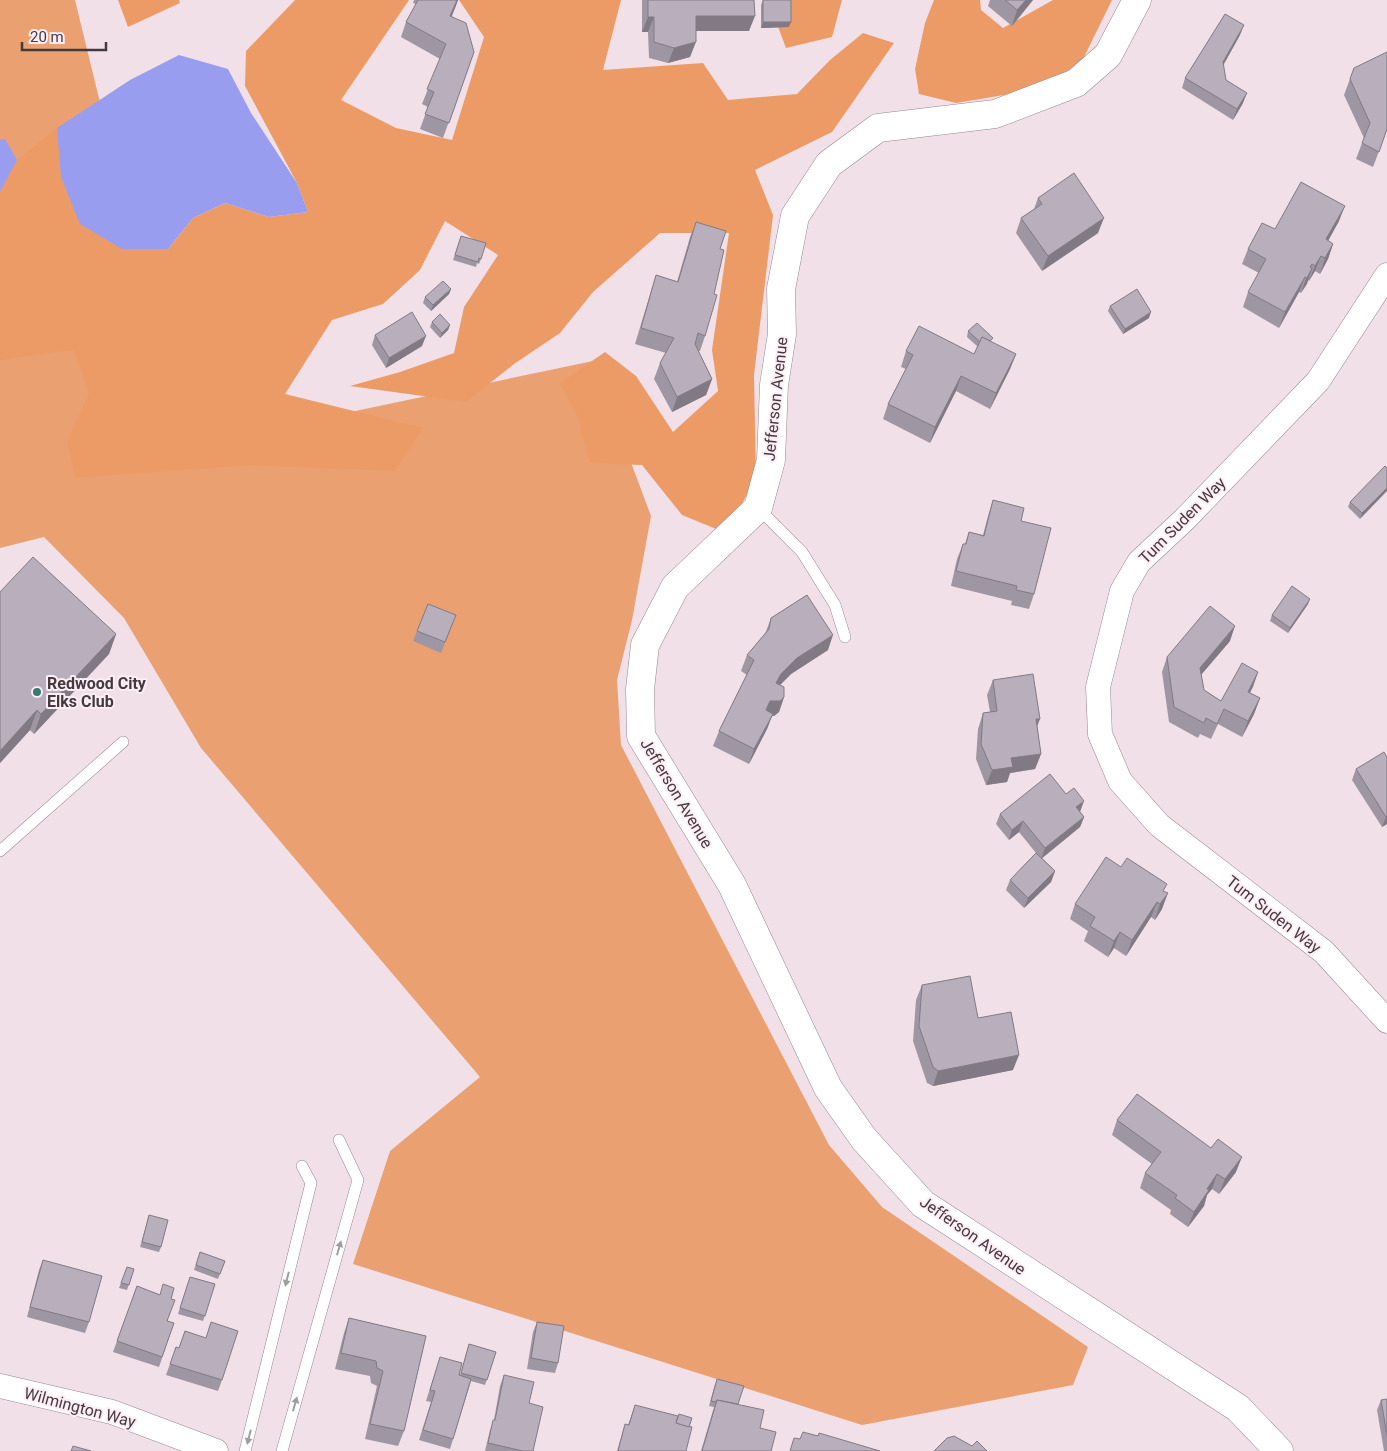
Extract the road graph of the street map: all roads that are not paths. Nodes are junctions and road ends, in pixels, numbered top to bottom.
1 (1136, 0) edge
2 (1387, 274) edge
3 (758, 508) junction
4 (845, 637) dead end
5 (123, 742) dead end
6 (0, 851) edge
7 (1387, 1021) edge
8 (339, 1140) dead end
9 (302, 1166) dead end
10 (0, 1386) edge
11 (216, 1451) edge
12 (245, 1451) edge
13 (282, 1451) edge
14 (1279, 1451) edge

1 - 3 street, Jefferson Avenue
2 - 7 street, Tum Suden Way
3 - 4 lane
3 - 14 street, Jefferson Avenue
5 - 6 lane
13 -> 8 lane
9 -> 12 lane
10 - 11 street, Wilmington Way

